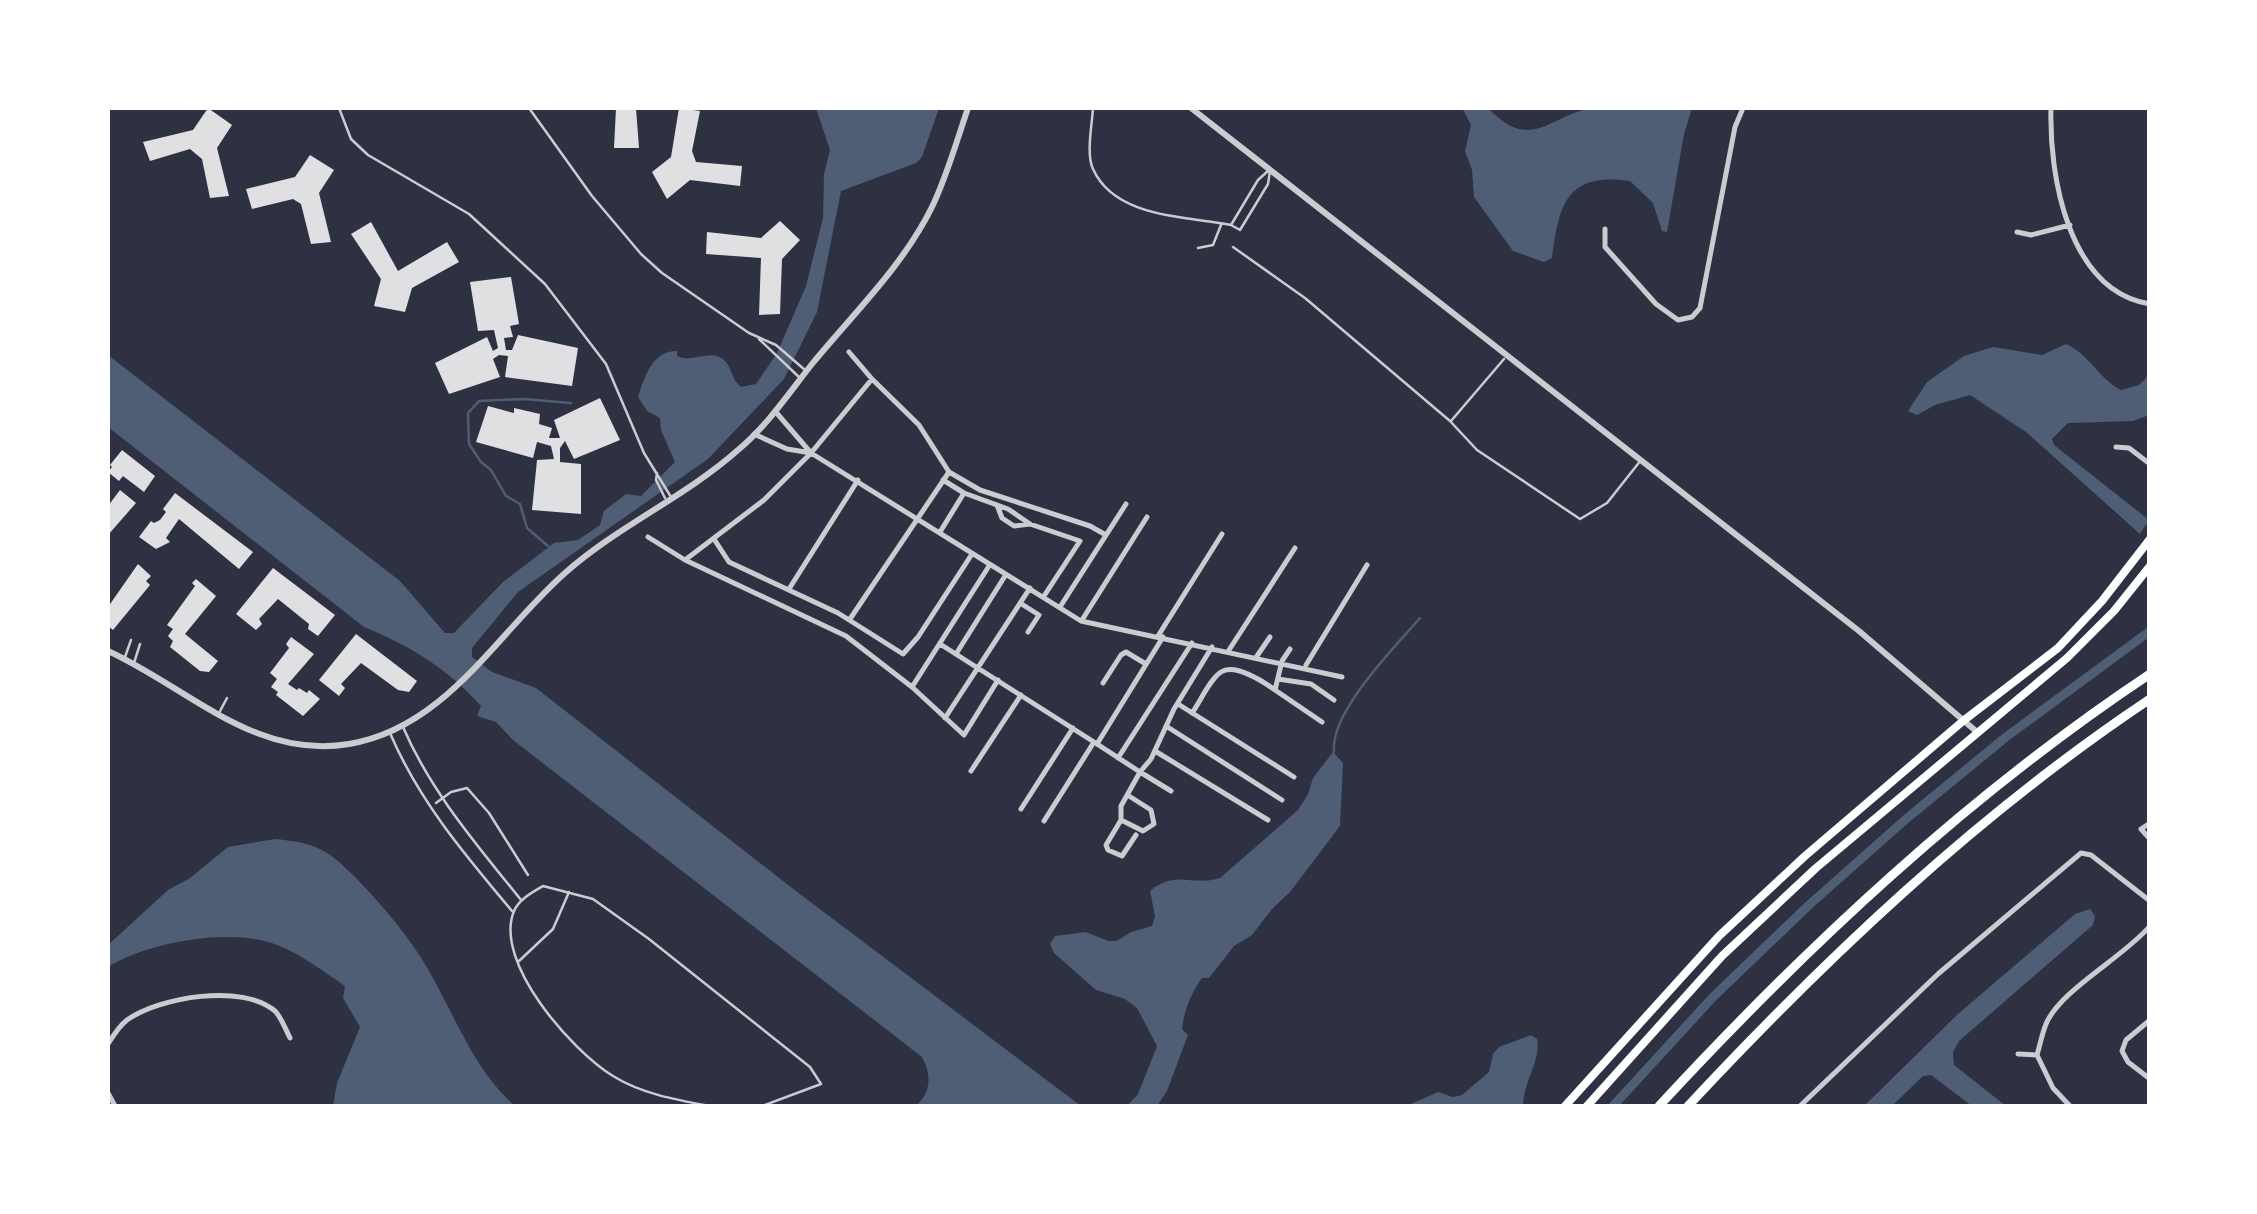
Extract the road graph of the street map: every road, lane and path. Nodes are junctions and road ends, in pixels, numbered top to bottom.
1 (339, 108) edge
2 (529, 108) edge
3 (968, 108) edge
4 (1093, 108) edge
5 (1191, 108) edge
6 (1743, 108) edge
7 (2051, 108) edge
8 (1270, 170) junction
9 (1222, 223) junction
10 (1231, 225) junction
11 (2070, 225) junction
12 (1605, 229) dead end
13 (2017, 232) dead end
14 (1198, 248) dead end
15 (1233, 248) dead end
16 (2150, 304) edge
17 (758, 338) junction
18 (849, 352) dead end
19 (1508, 354) junction
20 (804, 368) junction
21 (798, 376) junction
22 (872, 380) junction
23 (775, 411) junction
24 (1450, 421) junction
25 (754, 434) junction
26 (798, 434) junction
27 (2116, 447) dead end
28 (787, 449) junction
29 (811, 453) junction
30 (1642, 459) junction
31 (2150, 464) edge
32 (948, 472) junction
33 (858, 480) junction
34 (943, 480) junction
35 (964, 493) junction
36 (667, 497) junction
37 (1126, 504) dead end
38 (997, 505) junction
39 (917, 516) junction
40 (1147, 517) dead end
41 (1030, 524) junction
42 (1090, 526) junction
43 (940, 532) junction
44 (1222, 534) dead end
45 (1106, 535) junction
46 (648, 537) dead end
47 (714, 538) junction
48 (2150, 539) edge
49 (1080, 541) junction
50 (1295, 548) dead end
51 (972, 554) junction
52 (685, 560) junction
53 (1367, 565) dead end
54 (989, 566) junction
55 (2150, 566) edge
56 (1006, 574) junction
57 (1030, 588) junction
58 (789, 589) junction
59 (1044, 596) junction
60 (1020, 603) junction
61 (1060, 607) junction
62 (850, 619) junction
63 (1081, 621) junction
64 (1028, 632) dead end
65 (1270, 636) dead end
66 (1160, 637) junction
67 (2068, 638) junction
68 (131, 640) dead end
69 (1192, 643) junction
70 (140, 644) dead end
71 (940, 644) junction
72 (1212, 647) junction
73 (2078, 648) junction
74 (1290, 649) dead end
75 (108, 650) edge
76 (1229, 650) junction
77 (956, 654) junction
78 (1257, 656) junction
79 (124, 658) junction
80 (1282, 662) junction
81 (134, 664) junction
82 (1146, 664) junction
83 (1305, 666) junction
84 (978, 667) junction
85 (2150, 674) edge
86 (1342, 676) dead end
87 (1278, 679) junction
88 (998, 680) junction
89 (1103, 684) dead end
90 (912, 687) junction
91 (1275, 690) junction
92 (1021, 695) junction
93 (227, 698) dead end
94 (2150, 699) edge
95 (1334, 700) dead end
96 (1178, 704) junction
97 (1192, 713) junction
98 (218, 714) junction
99 (946, 718) junction
100 (1964, 720) junction
101 (1322, 722) dead end
102 (1166, 726) junction
103 (403, 727) junction
104 (1073, 728) junction
105 (389, 732) junction
106 (1976, 732) junction
107 (1095, 743) junction
108 (1155, 751) junction
109 (1118, 758) junction
110 (972, 771) dead end
111 (1140, 772) junction
112 (1294, 778) dead end
113 (1170, 791) dead end
114 (1129, 796) junction
115 (442, 799) junction
116 (1282, 800) dead end
117 (436, 803) dead end
118 (1021, 808) dead end
119 (1044, 820) dead end
120 (1121, 820) junction
121 (1268, 820) dead end
122 (2150, 823) edge
123 (1136, 836) dead end
124 (2150, 839) edge
125 (528, 876) dead end
126 (570, 891) junction
127 (522, 901) junction
128 (2150, 901) edge
129 (514, 913) junction
130 (2150, 926) edge
131 (518, 962) junction
132 (2150, 1020) edge
133 (290, 1038) dead end
134 (108, 1044) edge
135 (2018, 1054) dead end
136 (2037, 1055) junction
137 (2150, 1079) edge
138 (108, 1094) edge
139 (114, 1106) edge
140 (710, 1106) edge
141 (762, 1106) edge
142 (1565, 1106) edge
143 (1587, 1106) edge
144 (1659, 1106) edge
145 (1688, 1106) edge
146 (1800, 1106) edge
147 (2070, 1106) edge

1 - 36 lane
2 - 17 lane
3 - 20 street
4 - 9 lane
5 - 8 street
6 - 12 street
7 - 11 street
8 - 10 lane
8 - 10 lane
8 - 19 street
9 - 10 lane
9 - 14 lane
11 - 13 street
11 - 16 street
15 - 24 lane
17 - 20 lane
17 - 21 lane
18 - 22 street
19 - 24 lane
19 - 30 street
20 - 21 street
21 - 23 street
22 - 29 street
22 - 32 street
23 - 25 street
23 - 26 street
24 - 30 lane
25 - 28 street
25 - 36 street
26 - 28 street
26 - 29 street
27 - 31 street
28 - 29 street
29 - 33 street
29 - 47 street
30 - 100 street
32 - 34 street
32 - 42 street
33 - 39 street
33 - 58 street
34 - 35 street
34 - 39 street
35 - 38 street
35 - 43 street
36 - 103 street
37 - 45 street
38 - 41 street
38 - 41 street
39 - 43 street
39 - 62 street
40 - 63 street
41 - 49 street
42 - 45 street
42 - 49 street
43 - 51 street
44 - 66 street
45 - 61 street
46 - 52 street
47 - 52 street
47 - 58 street
48 - 67 main road
49 - 59 street
50 - 76 street
51 - 54 street
51 - 62 street
52 - 90 street
53 - 83 street
54 - 56 street
54 - 71 street
55 - 73 main road
56 - 57 street
56 - 77 street
57 - 59 street
57 - 60 street
58 - 62 street
59 - 61 street
60 - 64 street
60 - 84 street
61 - 63 street
63 - 66 street
65 - 78 street
66 - 69 street
66 - 82 street
67 - 73 main road
67 - 100 main road
68 - 79 lane
69 - 72 street
69 - 109 street
70 - 81 lane
71 - 77 street
71 - 90 street
72 - 76 street
72 - 96 street
73 - 106 main road
74 - 80 street
75 - 79 street
76 - 78 street
77 - 84 street
78 - 80 street
79 - 81 street
80 - 83 street
80 - 87 street
81 - 98 street
82 - 89 street
82 - 107 street
83 - 86 street
84 - 88 street
84 - 99 street
85 - 144 highway
87 - 91 street
87 - 95 street
88 - 92 street
88 - 99 street
90 - 99 street
91 - 97 street
91 - 101 street
92 - 104 street
92 - 110 street
93 - 98 lane
94 - 145 highway
96 - 97 street
96 - 102 street
97 - 112 street
98 - 105 street
100 - 106 street
100 - 142 main road
102 - 108 street
102 - 116 street
103 - 105 street
103 - 115 lane
104 - 107 street
104 - 118 street
105 - 129 lane
106 - 143 main road
107 - 109 street
107 - 119 street
108 - 111 street
108 - 121 street
109 - 111 street
111 - 113 street
111 - 114 street
114 - 120 street
114 - 120 street
115 - 117 lane
115 - 125 lane
115 - 127 lane
120 - 123 street
122 - 124 street
126 - 127 lane
126 - 131 lane
126 - 141 lane
127 - 129 lane
128 - 146 street
129 - 131 lane
130 - 136 street
131 - 140 lane
132 - 137 street
133 - 134 street
135 - 136 street
136 - 147 street
138 - 139 street

